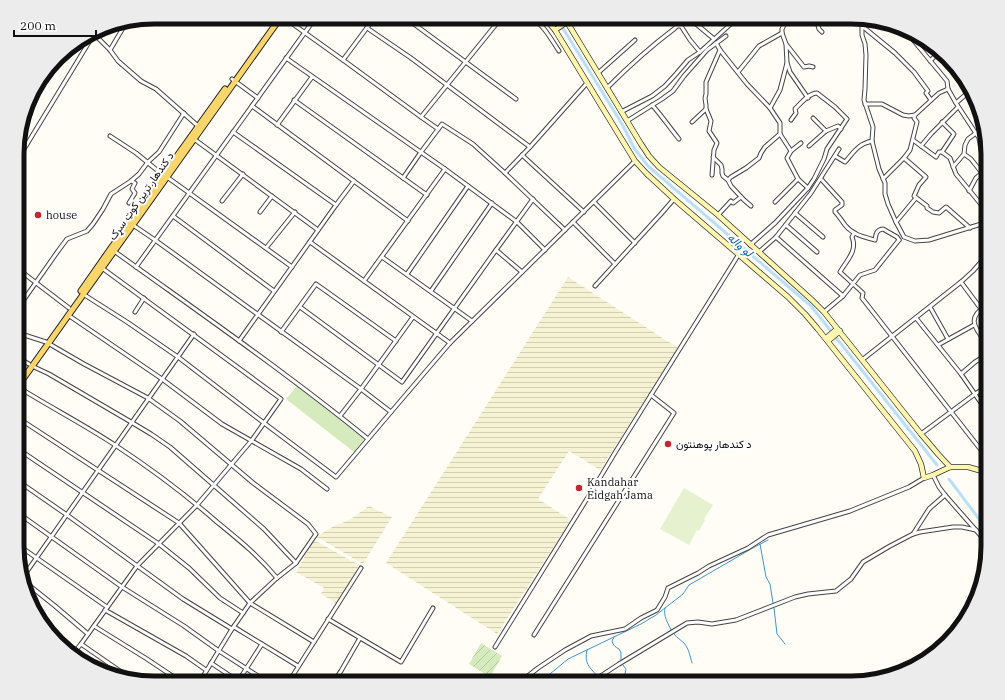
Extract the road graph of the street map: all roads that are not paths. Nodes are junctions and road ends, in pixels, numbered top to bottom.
1 (272, 24) edge
2 (277, 24) edge
3 (292, 24) edge
4 (311, 24) edge
5 (370, 24) edge
6 (414, 24) edge
7 (496, 24) edge
8 (540, 24) edge
9 (552, 24) edge
10 (564, 24) edge
11 (567, 24) edge
12 (697, 24) edge
13 (731, 24) edge
14 (784, 24) edge
15 (818, 24) edge
16 (677, 26) joint
17 (862, 26) joint
18 (123, 28) edge
19 (367, 28) junction
20 (557, 29) junction
21 (822, 32) dead end
22 (305, 33) junction
23 (782, 33) junction
24 (726, 36) dead end
25 (97, 37) edge
26 (714, 39) junction
27 (912, 39) edge
28 (635, 40) dead end
29 (87, 43) edge
30 (716, 43) junction
31 (786, 44) junction
32 (110, 50) junction
33 (720, 50) junction
34 (559, 51) dead end
35 (700, 52) junction
36 (936, 55) edge
37 (286, 58) junction
38 (343, 60) junction
39 (466, 61) junction
40 (930, 61) junction
41 (787, 63) junction
42 (813, 67) dead end
43 (738, 72) junction
44 (598, 73) junction
45 (312, 77) junction
46 (234, 80) junction
47 (587, 83) junction
48 (446, 85) junction
49 (607, 88) junction
50 (948, 89) junction
51 (967, 95) edge
52 (258, 98) junction
53 (808, 98) junction
54 (516, 99) dead end
55 (294, 100) junction
56 (932, 100) junction
57 (864, 104) junction
58 (652, 105) junction
59 (957, 105) junction
60 (252, 106) junction
61 (770, 108) junction
62 (706, 109) junction
63 (621, 112) junction
64 (184, 113) junction
65 (421, 117) junction
66 (915, 117) junction
67 (813, 118) dead end
68 (791, 120) dead end
69 (627, 121) junction
70 (692, 122) dead end
71 (942, 122) junction
72 (277, 125) junction
73 (198, 126) junction
74 (438, 129) junction
75 (841, 129) junction
76 (826, 130) junction
77 (233, 132) junction
78 (976, 133) junction
79 (780, 134) junction
80 (110, 136) dead end
81 (194, 139) junction
82 (679, 139) dead end
83 (913, 140) junction
84 (872, 141) junction
85 (801, 143) dead end
86 (809, 146) dead end
87 (921, 146) junction
88 (530, 147) junction
89 (24, 148) edge
90 (839, 149) dead end
91 (981, 150) edge
92 (791, 151) junction
93 (421, 152) junction
94 (942, 152) junction
95 (964, 154) junction
96 (522, 155) junction
97 (216, 156) junction
98 (835, 156) junction
99 (713, 157) junction
100 (904, 158) junction
101 (635, 161) junction
102 (148, 162) junction
103 (953, 167) junction
104 (445, 168) junction
105 (981, 172) edge
106 (505, 173) junction
107 (242, 174) junction
108 (981, 174) edge
109 (712, 175) dead end
110 (165, 176) junction
111 (403, 178) junction
112 (798, 178) junction
113 (821, 179) junction
114 (883, 179) junction
115 (728, 180) junction
116 (131, 181) junction
117 (354, 181) junction
118 (468, 186) junction
119 (808, 188) junction
120 (969, 191) junction
121 (189, 193) junction
122 (426, 195) junction
123 (272, 196) junction
124 (741, 197) junction
125 (916, 198) junction
126 (534, 199) junction
127 (674, 199) junction
128 (222, 201) dead end
129 (594, 202) junction
130 (775, 202) dead end
131 (129, 203) dead end
132 (492, 204) junction
133 (336, 205) junction
134 (981, 205) edge
135 (751, 206) dead end
136 (260, 212) dead end
137 (295, 212) junction
138 (584, 212) junction
139 (795, 213) junction
140 (173, 216) junction
141 (718, 216) junction
142 (408, 221) junction
143 (517, 222) junction
144 (573, 222) junction
145 (896, 222) junction
146 (786, 224) junction
147 (981, 224) edge
148 (132, 225) junction
149 (970, 228) junction
150 (318, 230) junction
151 (565, 230) junction
152 (854, 233) junction
153 (776, 237) junction
154 (823, 237) dead end
155 (904, 237) junction
156 (155, 240) junction
157 (899, 240) junction
158 (310, 242) junction
159 (635, 243) junction
160 (750, 244) junction
161 (266, 248) junction
162 (496, 250) junction
163 (545, 250) junction
164 (114, 251) junction
165 (758, 252) junction
166 (817, 252) dead end
167 (739, 254) junction
168 (108, 255) junction
169 (382, 257) junction
170 (981, 262) edge
171 (615, 264) junction
172 (292, 266) junction
173 (136, 267) junction
174 (102, 268) junction
175 (522, 272) junction
176 (24, 273) edge
177 (406, 274) junction
178 (364, 281) junction
179 (36, 282) junction
180 (961, 282) junction
181 (853, 284) junction
182 (595, 286) dead end
183 (274, 291) junction
184 (431, 292) junction
185 (83, 294) junction
186 (843, 296) junction
187 (144, 298) junction
188 (24, 299) edge
189 (300, 307) junction
190 (930, 307) junction
191 (69, 308) junction
192 (455, 308) junction
193 (981, 309) joint
194 (134, 312) dead end
195 (824, 312) junction
196 (68, 315) junction
197 (258, 315) junction
198 (414, 317) junction
199 (916, 318) junction
200 (472, 321) junction
201 (974, 325) junction
202 (838, 330) junction
203 (281, 332) junction
204 (194, 334) junction
205 (437, 334) junction
206 (24, 335) edge
207 (892, 336) junction
208 (981, 336) edge
209 (827, 339) junction
210 (948, 340) junction
211 (239, 341) junction
212 (396, 341) junction
213 (47, 342) junction
214 (450, 343) junction
215 (938, 345) junction
216 (178, 357) junction
217 (981, 358) edge
218 (862, 360) junction
219 (24, 361) edge
220 (31, 365) junction
221 (378, 365) junction
222 (24, 374) edge
223 (960, 374) junction
224 (24, 376) edge
225 (162, 379) junction
226 (361, 389) junction
227 (24, 390) edge
228 (981, 390) edge
229 (975, 394) junction
230 (651, 395) junction
231 (148, 398) junction
232 (981, 403) edge
233 (951, 411) junction
234 (391, 412) junction
235 (340, 416) junction
236 (24, 422) edge
237 (131, 422) junction
238 (264, 423) junction
239 (921, 434) junction
240 (368, 439) junction
241 (252, 440) junction
242 (115, 445) junction
243 (981, 449) edge
244 (24, 453) edge
245 (230, 464) junction
246 (950, 467) junction
247 (98, 470) junction
248 (981, 471) edge
249 (933, 475) junction
250 (924, 478) junction
251 (213, 485) junction
252 (24, 486) edge
253 (328, 489) dead end
254 (82, 492) junction
255 (944, 495) junction
256 (197, 505) junction
257 (67, 515) junction
258 (24, 517) edge
259 (179, 523) junction
260 (976, 530) junction
261 (913, 534) junction
262 (981, 536) edge
263 (51, 537) junction
264 (159, 544) junction
265 (24, 549) edge
266 (36, 557) junction
267 (296, 563) junction
268 (137, 566) junction
269 (361, 568) dead end
270 (27, 571) edge
271 (277, 578) junction
272 (31, 587) edge
273 (122, 587) junction
274 (250, 602) junction
275 (433, 608) dead end
276 (106, 609) junction
277 (243, 613) junction
278 (328, 619) junction
279 (94, 626) junction
280 (233, 628) junction
281 (88, 634) junction
282 (534, 635) dead end
283 (360, 638) junction
284 (314, 642) junction
285 (81, 644) junction
286 (262, 644) junction
287 (495, 647) dead end
288 (76, 650) edge
289 (219, 650) junction
290 (211, 663) junction
291 (298, 666) junction
292 (247, 668) junction
293 (206, 670) junction
294 (122, 672) edge
295 (172, 676) edge
296 (203, 676) edge
297 (230, 676) edge
298 (242, 676) edge
299 (259, 676) edge
300 (292, 676) edge
301 (338, 676) edge
302 (528, 676) edge
303 (601, 676) edge

1 - 46 main road, د کندهار ترين کوټ سړک
2 - 46 main road, د کندهار ترين کوټ سړک
3 - 22 street
4 - 22 street
5 - 19 street
6 - 39 street
7 - 39 street
8 - 34 street
9 - 20 street
10 - 20 street
11 - 44 street
12 - 26 street
13 - 26 street
14 - 23 street
15 - 21 street
16 - 35 street
16 - 49 street
17 - 56 street
17 - 57 street
18 - 32 street
19 - 38 street
19 - 48 street
20 - 47 street
22 - 37 street
22 - 38 street
23 - 31 street
23 - 43 street
24 - 30 street
25 - 32 street
26 - 35 street
27 - 40 street
28 - 44 street
29 - 89 street
30 - 33 street
30 - 58 street
31 - 41 street
31 - 42 street
32 - 64 street
33 - 43 street
33 - 62 street
35 - 63 street
36 - 40 street
37 - 45 street
37 - 52 street
38 - 65 street
39 - 48 street
39 - 54 street
40 - 50 street
41 - 53 street
41 - 61 street
43 - 61 street
44 - 49 street
45 - 55 street
45 - 93 street
46 - 52 street
46 - 73 main road, د کندهار ترين کوټ سړک
46 - 81 main road, د کندهار ترين کوټ سړک
47 - 88 street
47 - 101 street
48 - 65 street
48 - 88 street
49 - 63 street
50 - 56 street
50 - 59 street
51 - 59 street
52 - 60 street
53 - 68 street
53 - 75 street
55 - 72 street
55 - 111 street
56 - 66 street
57 - 66 street
57 - 84 street
58 - 69 street
58 - 82 street
59 - 71 street
59 - 78 street
60 - 72 street
60 - 77 street
61 - 79 street
62 - 70 street
62 - 99 street
63 - 69 street
64 - 73 street
64 - 102 street
65 - 74 street
66 - 83 street
67 - 76 street
69 - 141 street
71 - 87 street
71 - 94 street
72 - 117 street
73 - 110 main road, د کندهار ترين کوټ سړک
74 - 93 street
74 - 106 street
75 - 76 street
75 - 119 street
76 - 86 street
77 - 97 street
77 - 133 street
78 - 91 street
78 - 95 street
79 - 92 street
79 - 115 street
80 - 102 street
81 - 97 street
81 - 110 main road, د کندهار ترين کوټ سړک
83 - 87 street
83 - 100 street
84 - 98 street
84 - 114 street
85 - 92 street
87 - 94 street
88 - 96 street
90 - 98 street
92 - 112 street
93 - 104 street
93 - 111 street
94 - 103 street
95 - 103 street
95 - 105 street
96 - 106 street
96 - 138 street
97 - 107 street
97 - 121 street
98 - 113 street
99 - 109 street
99 - 115 street
100 - 114 street
100 - 125 street
101 - 127 street
101 - 129 street
102 - 110 street
102 - 116 street
103 - 120 street
104 - 118 street
104 - 122 street
106 - 126 street
107 - 123 street
107 - 128 street
108 - 120 street
110 - 121 street
110 - 148 main road, د کندهار ترين کوټ سړک
110 - 168 main road, د کندهار ترين کوټ سړک
111 - 122 street
112 - 119 street
112 - 130 street
113 - 139 street
113 - 152 street
114 - 145 street
115 - 124 street
116 - 131 street
116 - 179 street
117 - 133 street
117 - 142 street
118 - 132 street
118 - 177 street
119 - 160 street
120 - 134 street
121 - 140 street
121 - 161 street
122 - 142 street
123 - 136 street
123 - 137 street
124 - 135 street
124 - 141 street
125 - 145 street
125 - 149 street
126 - 143 street
126 - 151 street
127 - 159 street
127 - 167 street
129 - 138 street
129 - 159 street
132 - 143 street
132 - 184 street
133 - 150 street
137 - 150 street
137 - 161 street
138 - 144 street
139 - 146 street
139 - 154 street
140 - 156 street
140 - 183 street
141 - 160 street
142 - 169 street
143 - 162 street
143 - 163 street
144 - 151 street
144 - 171 street
145 - 155 street
146 - 153 street
146 - 166 street
147 - 149 street
148 - 156 street
148 - 164 main road, د کندهار ترين کوټ سړک
149 - 155 street
150 - 158 street
151 - 163 street
152 - 157 street
152 - 181 street
153 - 165 street
153 - 186 street
155 - 157 street
156 - 173 street
156 - 197 street
157 - 181 street
158 - 172 street
158 - 178 street
159 - 171 street
160 - 165 street
161 - 172 street
162 - 175 street
162 - 192 street
163 - 175 street
164 - 168 main road, د کندهار ترين کوټ سړک
164 - 173 street
165 - 195 street
167 - 209 street
167 - 230 street
168 - 174 main road, د کندهار ترين کوټ سړک
168 - 191 main road, د کندهار ترين کوټ سړک
169 - 177 street
169 - 178 street
170 - 180 street
171 - 182 street
172 - 183 street
173 - 211 street
174 - 185 main road, د کندهار ترين کوټ سړک
174 - 187 street
175 - 200 street
176 - 179 street
177 - 184 street
178 - 198 street
179 - 188 street
179 - 191 street
180 - 190 street
180 - 193 street
181 - 186 street
181 - 207 street
183 - 197 street
184 - 192 street
185 - 196 main road, د کندهار ترين کوټ سړک
185 - 216 street
186 - 195 street
187 - 194 street
187 - 204 street
189 - 203 street
189 - 212 street
189 - 221 street
190 - 199 street
190 - 210 street
191 - 213 main road, د کندهار ترين کوټ سړک
192 - 200 street
192 - 205 street
193 - 201 street
195 - 202 street
196 - 213 main road, د کندهار ترين کوټ سړک
196 - 225 street
197 - 203 street
197 - 211 street
198 - 205 street
198 - 212 street
199 - 207 street
199 - 215 street
200 - 214 street
201 - 208 street
201 - 210 street
202 - 209 street
202 - 218 street
203 - 226 street
204 - 216 street
204 - 238 street
205 - 214 street
205 - 221 street
206 - 213 street
207 - 218 street
207 - 233 street
209 - 250 street
210 - 215 street
211 - 235 street
212 - 221 street
213 - 220 main road, د کندهار ترين کوټ سړک
213 - 231 street
214 - 234 street
215 - 223 street
216 - 225 street
216 - 238 street
217 - 223 street
218 - 239 street
219 - 220 street
220 - 222 main road, د کندهار ترين کوټ سړک
220 - 224 main road, د کندهار ترين کوټ سړک
220 - 237 street
221 - 226 street
223 - 229 street
225 - 231 street
225 - 241 street
226 - 234 street
226 - 235 street
227 - 242 street
228 - 229 street
229 - 232 street
229 - 233 street
230 - 282 street
230 - 287 street
231 - 237 street
231 - 245 street
233 - 239 street
233 - 243 street
234 - 240 street
235 - 240 street
236 - 247 street
237 - 242 street
237 - 251 street
238 - 240 street
238 - 241 street
239 - 246 street
241 - 245 street
241 - 253 street
242 - 247 street
242 - 256 street
244 - 254 street
245 - 251 street
245 - 267 street
246 - 248 street
246 - 249 street
247 - 254 street
247 - 259 street
249 - 250 street
249 - 255 street
250 - 302 street
251 - 256 street
251 - 267 street
252 - 257 street
254 - 257 street
254 - 264 street
255 - 260 street
255 - 261 street
256 - 259 street
256 - 271 street
257 - 263 street
257 - 268 street
258 - 263 street
259 - 264 street
259 - 274 street
260 - 261 street
260 - 262 street
261 - 303 street
263 - 266 street
263 - 273 street
264 - 268 street
264 - 277 street
265 - 266 street
266 - 270 street
266 - 276 street
267 - 271 street
268 - 273 street
268 - 280 street
269 - 278 street
271 - 274 street
272 - 281 street
273 - 276 street
273 - 289 street
274 - 277 street
274 - 284 street
275 - 283 street
276 - 279 street
276 - 293 street
277 - 280 street
278 - 283 street
278 - 284 street
279 - 281 street
279 - 295 street
280 - 286 street
280 - 289 street
281 - 285 street
283 - 301 street
284 - 291 street
285 - 288 street
285 - 294 street
286 - 291 street
286 - 292 street
289 - 290 street
289 - 292 street
290 - 293 street
290 - 297 street
291 - 300 street
292 - 298 street
292 - 299 street
293 - 296 street

